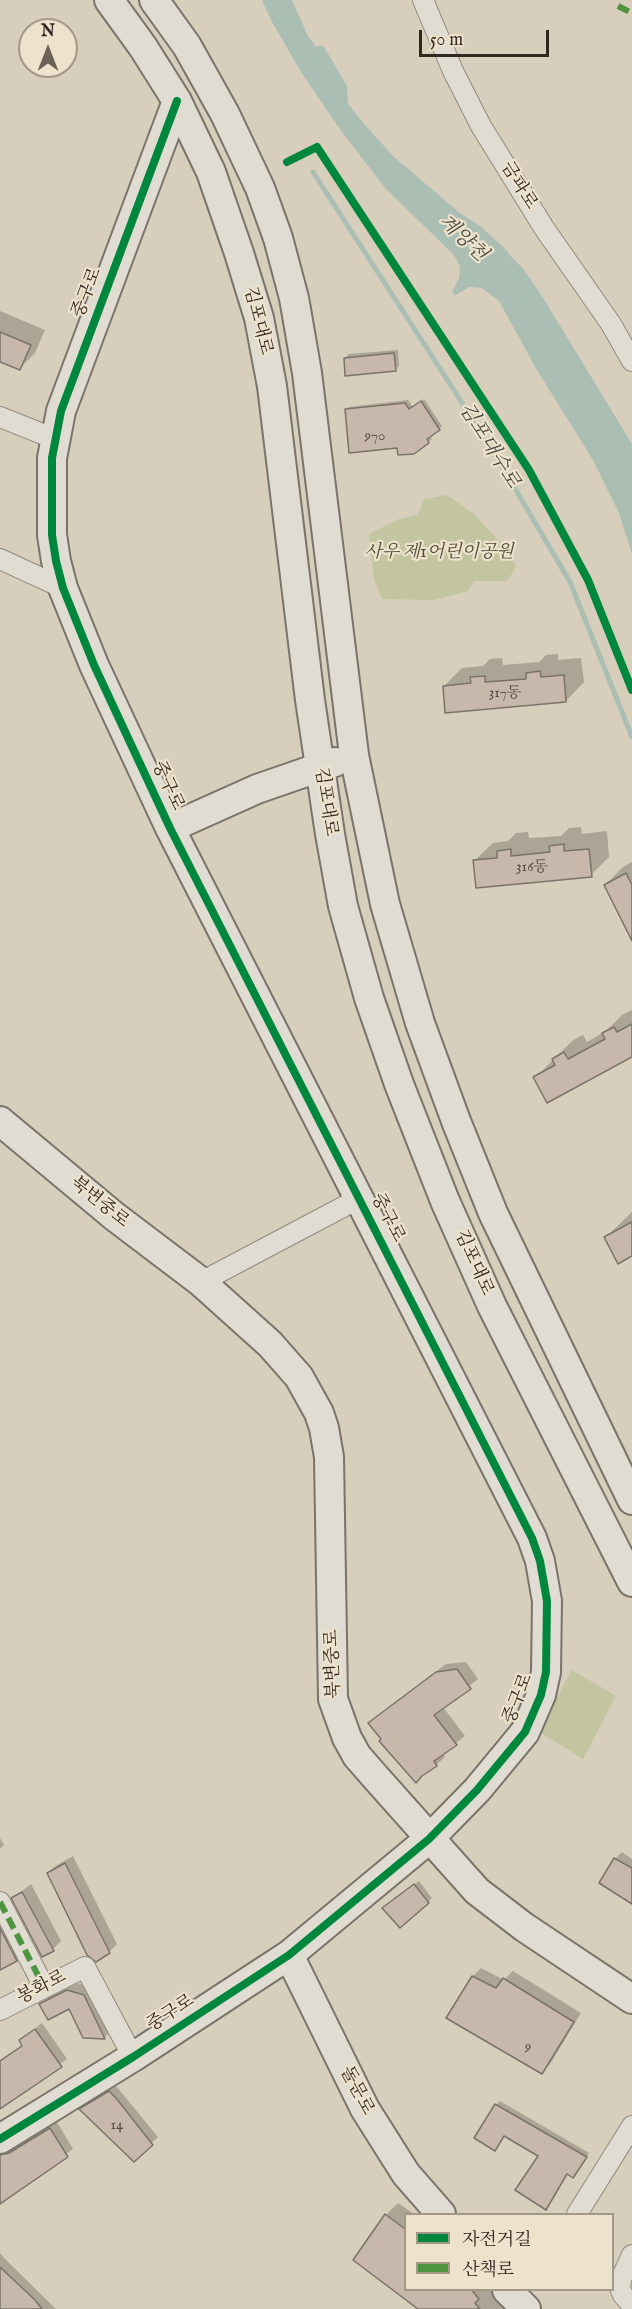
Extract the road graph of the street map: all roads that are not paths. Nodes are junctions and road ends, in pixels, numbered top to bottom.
1 (108, 0) edge
2 (154, 0) edge
3 (423, 0) edge
4 (177, 101) junction
5 (632, 361) edge
6 (0, 417) edge
7 (55, 439) junction
8 (0, 559) edge
9 (63, 588) junction
10 (354, 755) junction
11 (319, 767) junction
12 (170, 828) junction
13 (0, 1121) edge
14 (360, 1198) junction
15 (201, 1282) junction
16 (632, 1500) edge
17 (632, 1582) edge
18 (429, 1839) junction
19 (0, 1902) edge
20 (289, 1955) junction
21 (44, 1987) junction
22 (632, 1999) edge
23 (0, 2010) edge
24 (133, 2057) junction
25 (632, 2126) edge
26 (0, 2139) edge
27 (624, 2156) edge
28 (440, 2213) edge
29 (578, 2213) edge
30 (632, 2255) edge
31 (632, 2305) edge

1 - 4 street, 김포대로
2 - 10 street, 김포대로
3 - 5 street, 금파로
4 - 7 street, 중구로
4 - 11 street, 김포대로
6 - 7 street
7 - 9 street, 중구로
8 - 9 street
9 - 12 street, 중구로
10 - 11 street
10 - 16 street, 김포대로
11 - 12 street
11 - 17 street, 김포대로
12 - 14 street, 중구로
13 - 15 street, 북변중로
14 - 15 street
14 - 18 street, 중구로
15 - 18 street, 북변중로
18 - 20 street, 중구로
18 - 22 street, 북변중로
19 - 21 street
20 - 24 street, 중구로
20 - 28 street, 돌문로
21 - 23 street, 봉화로
21 - 24 street, 봉화로
24 - 26 street, 중구로
25 - 27 street
27 - 29 street
30 - 31 street

